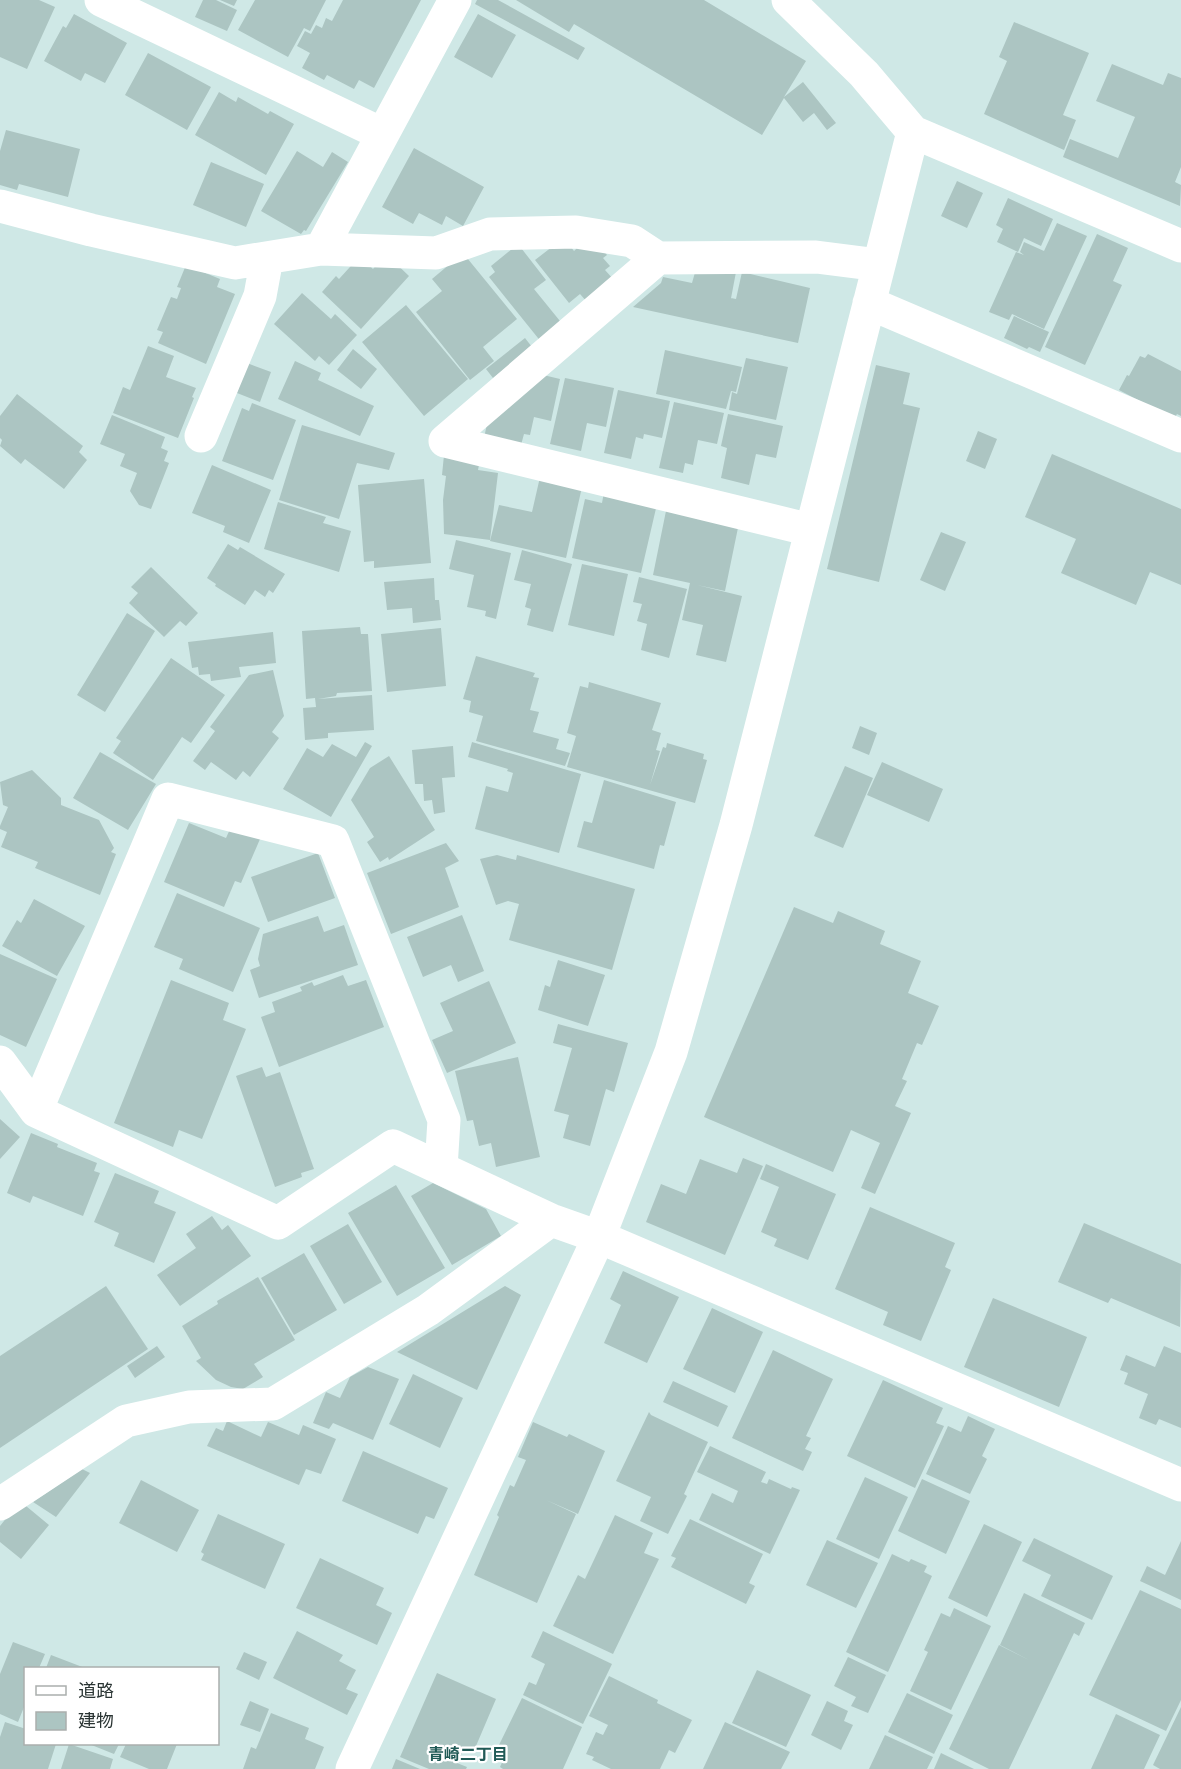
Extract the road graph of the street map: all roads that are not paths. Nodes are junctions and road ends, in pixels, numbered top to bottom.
1 (101, 0) edge
2 (455, 0) edge
3 (788, 0) edge
4 (913, 132) junction
5 (382, 134) junction
6 (0, 206) edge
7 (1181, 246) edge
8 (321, 249) junction
9 (267, 258) junction
10 (658, 258) junction
11 (879, 265) junction
12 (869, 303) junction
13 (201, 436) dead end
14 (1181, 436) edge
15 (811, 530) junction
16 (0, 1062) edge
17 (36, 1111) junction
18 (441, 1168) junction
19 (550, 1220) junction
20 (599, 1237) junction
21 (1181, 1485) edge
22 (0, 1504) edge
23 (352, 1769) edge

1 - 5 street
2 - 5 street
3 - 4 street
4 - 7 street
4 - 11 street
5 - 8 street
6 - 9 street
8 - 9 street
8 - 10 street
9 - 13 street
10 - 11 street
10 - 15 street
11 - 12 street
12 - 14 street
12 - 15 street
15 - 20 street
16 - 17 street
17 - 18 street
17 - 18 street
18 - 19 street
19 - 20 street
19 - 22 street
20 - 21 street
20 - 23 street

